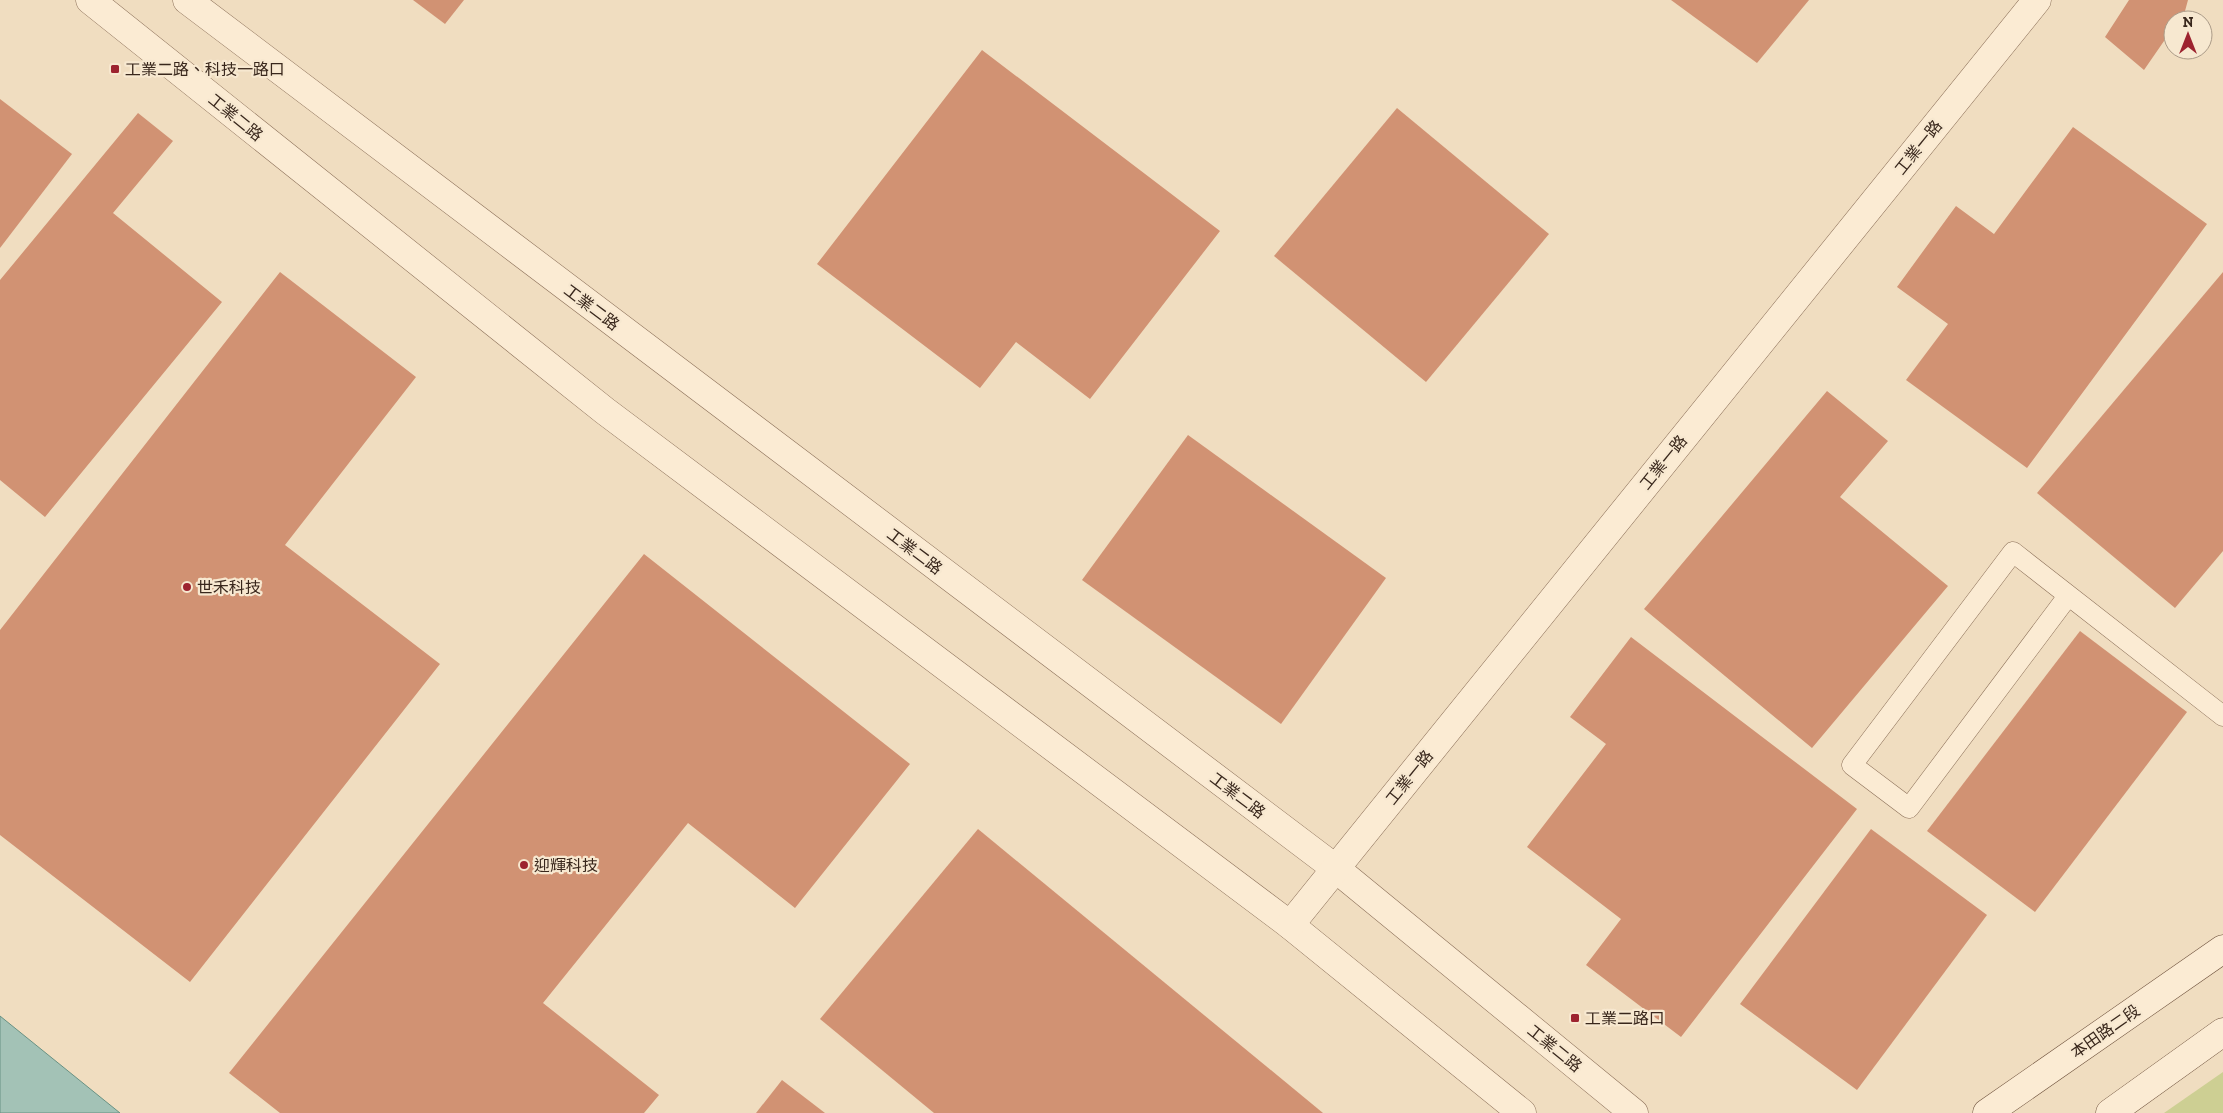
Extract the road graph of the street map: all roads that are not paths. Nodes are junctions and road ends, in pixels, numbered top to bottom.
1 (90, 0) edge
2 (187, 0) edge
3 (2037, 0) edge
4 (2068, 596) junction
5 (2223, 716) edge
6 (1335, 868) junction
7 (1290, 925) junction
8 (2223, 948) edge
9 (2223, 1032) edge
10 (1522, 1113) edge
11 (1634, 1113) edge
12 (1987, 1113) edge
13 (2110, 1113) edge

1 - 7 street, 工業二路
2 - 6 street, 工業二路
3 - 6 street, 工業一路
4 - 4 lane
4 - 5 lane
6 - 7 street, 工業一路
6 - 11 street, 工業二路
7 - 10 street, 工業二路
8 - 12 street, 本田路二段
9 - 13 street

